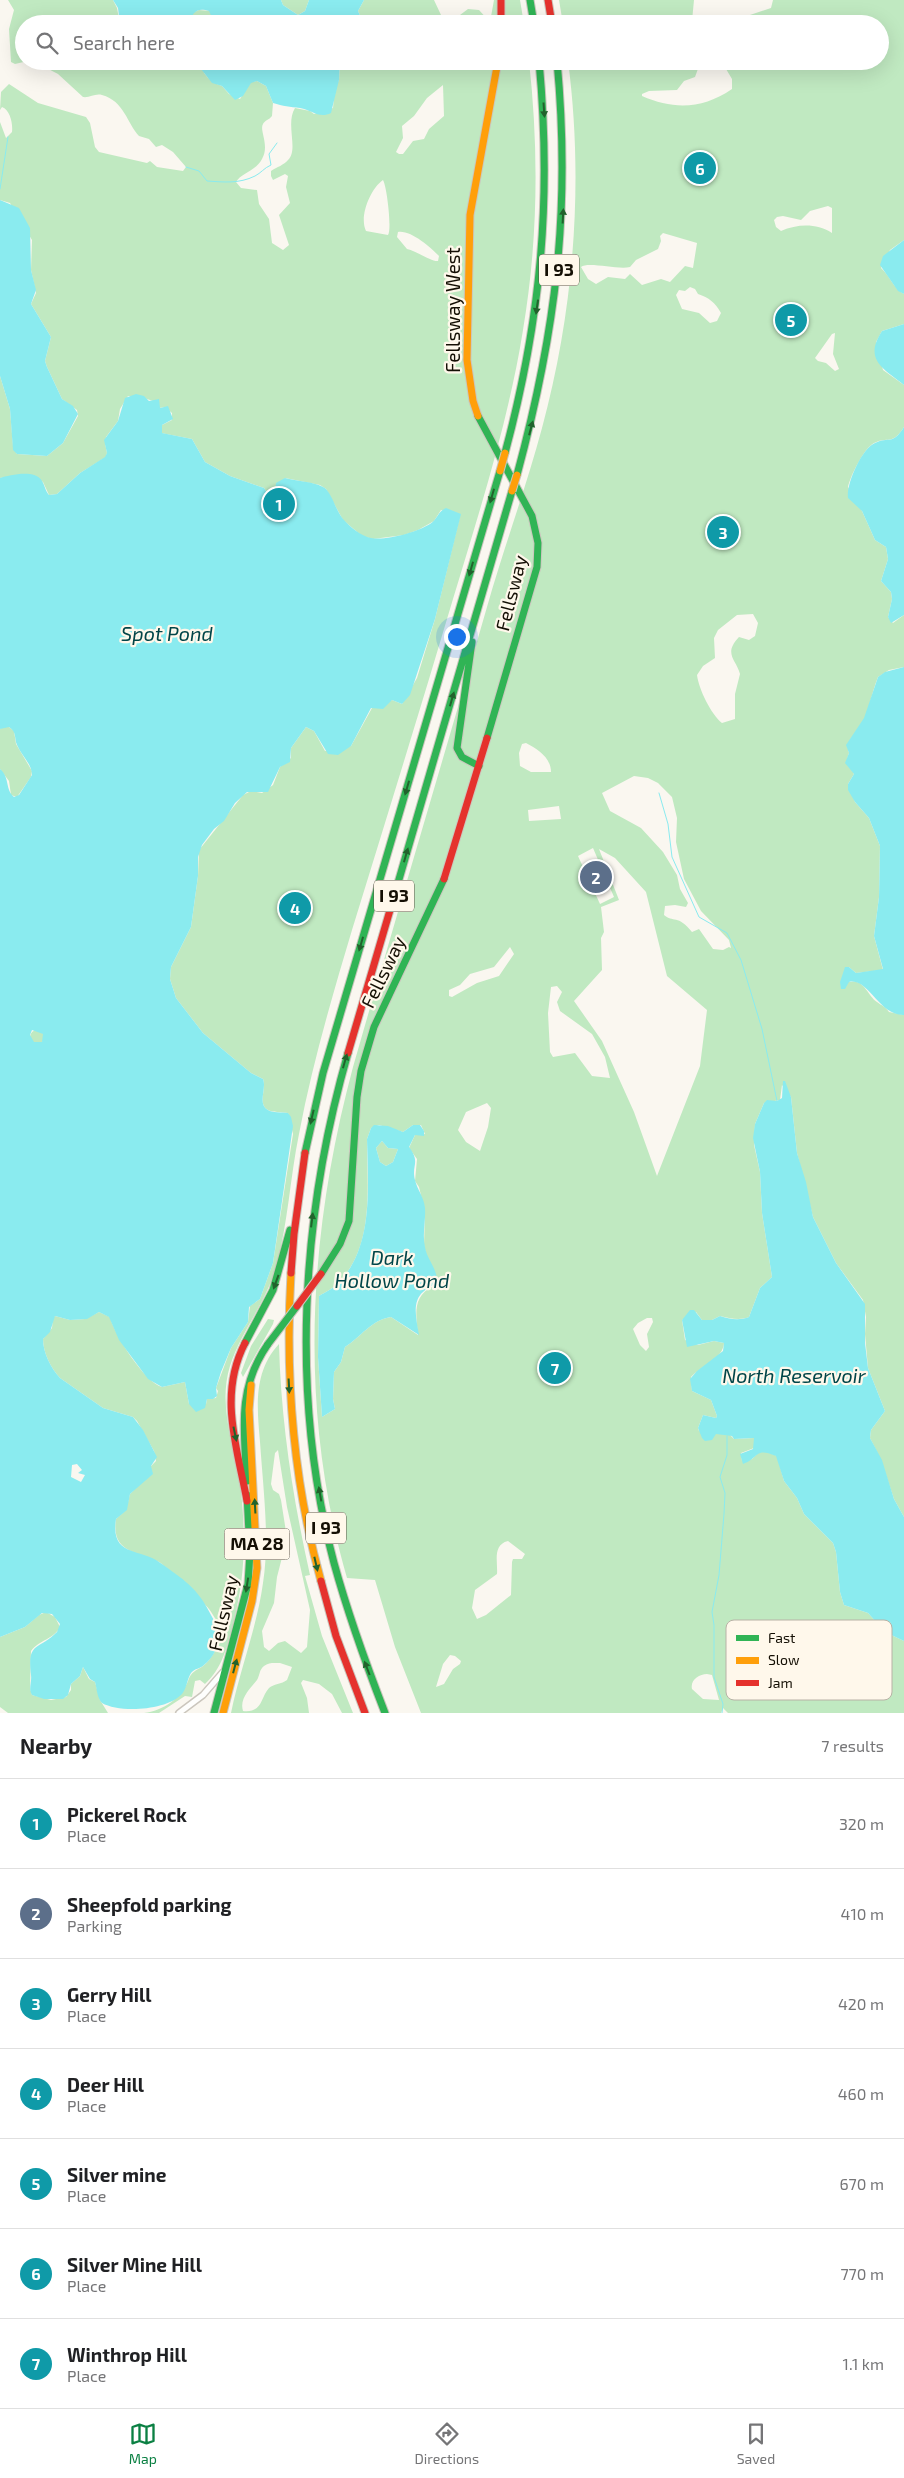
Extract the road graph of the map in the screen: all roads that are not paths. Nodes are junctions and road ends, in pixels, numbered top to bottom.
1 (501, 0) edge
2 (530, 0) edge
3 (548, 0) edge
4 (501, 15) edge
5 (532, 15) edge
6 (550, 15) edge
7 (496, 70) edge
8 (540, 70) edge
9 (558, 70) edge
10 (538, 545) joint
11 (475, 619) junction
12 (479, 766) junction
13 (295, 1218) junction
14 (253, 1370) junction
15 (247, 1501) junction
16 (228, 1665) junction
17 (179, 1713) edge
18 (214, 1713) edge
19 (223, 1713) edge
20 (365, 1713) edge
21 (385, 1713) edge

1 - 4 main road
2 - 5 main road
3 - 6 main road
7 - 10 main road, Fellsway West / MA 28
8 -> 13 main road, I 93, bridge
11 -> 9 main road, I 93, bridge
10 - 12 main road, Fellsway / MA 28
11 - 12 main road
21 -> 11 main road, I 93
12 - 14 main road, Fellsway / MA 28, bridge
13 -> 15 main road
13 -> 20 main road, I 93
14 - 15 main road, Fellsway / MA 28
19 -> 14 main road, Fellsway / MA 28
15 -> 16 main road, Fellsway / MA 28
16 - 17 street
16 - 18 main road, Fellsway / MA 28

